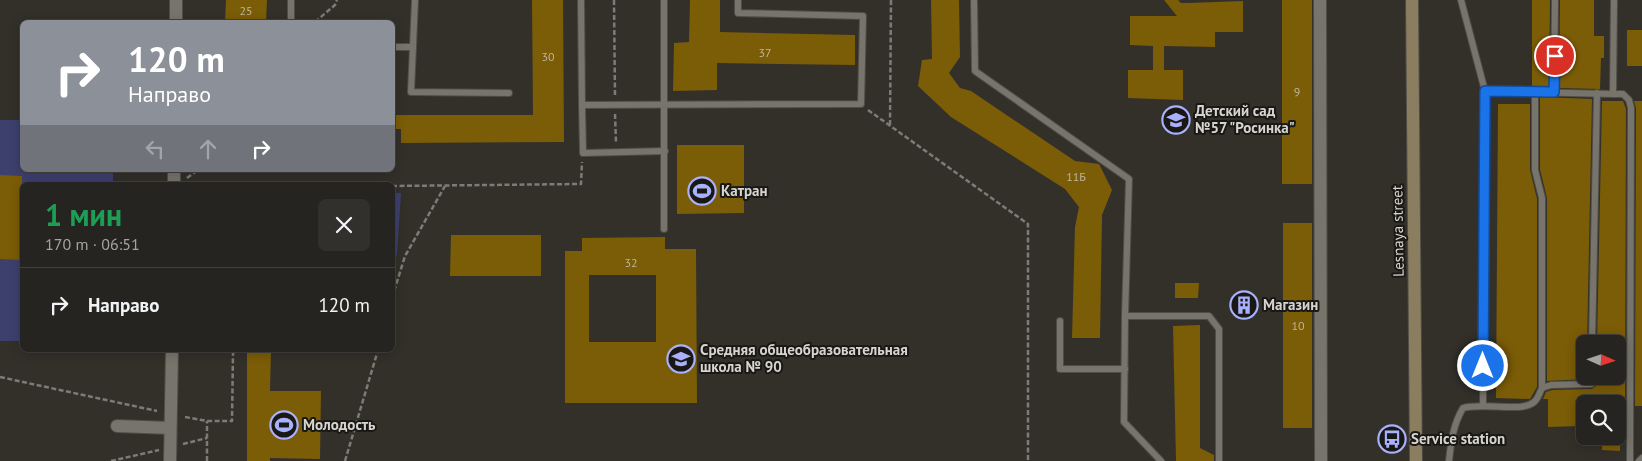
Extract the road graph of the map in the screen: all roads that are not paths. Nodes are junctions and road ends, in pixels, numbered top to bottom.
1 (176, 0) edge
2 (291, 0) edge
3 (414, 0) edge
4 (581, 0) edge
5 (664, 0) edge
6 (738, 0) edge
7 (974, 0) edge
8 (1320, 0) edge
9 (1412, 0) edge
10 (1461, 0) edge
11 (1556, 0) edge
12 (1614, 0) edge
13 (177, 20) edge
14 (291, 20) edge
15 (395, 47) edge
16 (413, 47) junction
17 (1485, 91) junction
18 (1535, 92) junction
19 (1554, 92) junction
20 (509, 93) dead end
21 (1597, 93) junction
22 (1613, 94) junction
23 (664, 104) junction
24 (582, 105) junction
25 (664, 151) junction
26 (664, 229) dead end
27 (1125, 316) junction
28 (1060, 320) dead end
29 (1592, 335) edge
30 (172, 352) edge
31 (1125, 370) junction
32 (1576, 385) edge
33 (1542, 388) junction
34 (1483, 405) junction
35 (117, 426) dead end
36 (170, 428) junction
37 (1642, 458) edge
38 (170, 461) edge
39 (1161, 461) edge
40 (1219, 461) edge
41 (1321, 461) edge
42 (1416, 461) edge
43 (1449, 461) edge
44 (1630, 461) edge
45 (1639, 461) edge

1 - 13 street
2 - 14 lane
3 - 16 lane
4 - 24 lane
5 - 23 lane
6 - 23 lane
7 - 27 lane
8 - 41 street
9 - 42 main road, Lesnaya street
10 - 17 lane
11 - 19 lane
12 - 22 lane
15 - 16 lane
16 - 20 lane
17 - 18 lane
17 - 34 lane
18 - 19 lane
18 - 33 lane
19 - 21 lane
21 - 22 lane
21 - 29 lane
22 - 44 lane
23 - 24 lane
23 - 25 lane
24 - 25 lane
25 - 26 lane
27 - 31 lane
27 - 40 lane
28 - 31 lane
30 - 36 street
31 - 39 lane
32 - 33 lane
33 - 34 lane
34 - 43 lane
35 - 36 street
36 - 38 street
37 - 45 lane

